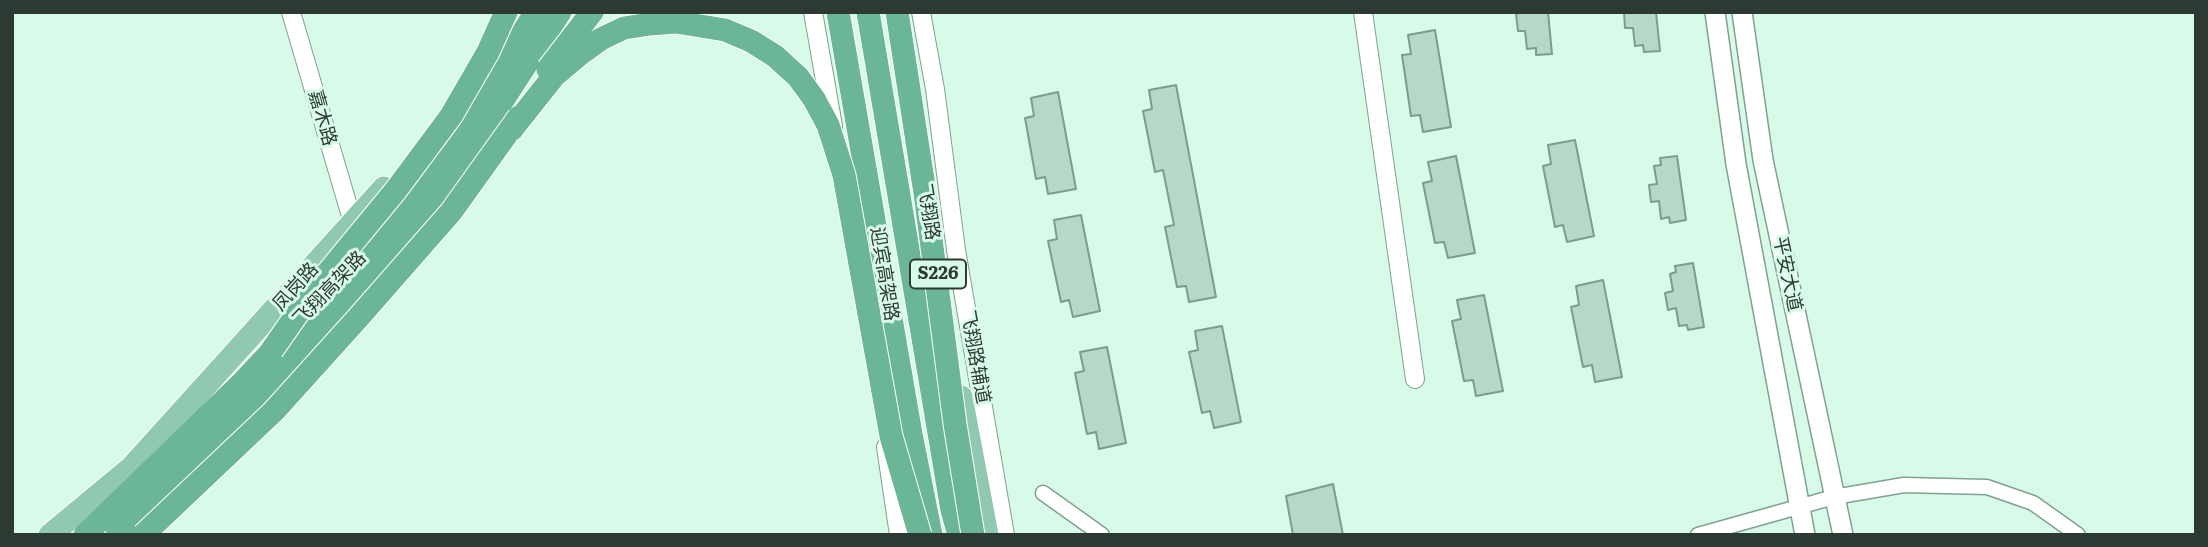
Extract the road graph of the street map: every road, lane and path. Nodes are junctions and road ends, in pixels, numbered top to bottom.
1 (291, 12) edge
2 (508, 12) edge
3 (537, 12) edge
4 (560, 12) edge
5 (572, 12) edge
6 (592, 12) edge
7 (813, 12) edge
8 (830, 12) edge
9 (838, 12) edge
10 (868, 12) edge
11 (897, 12) edge
12 (908, 12) edge
13 (921, 12) edge
14 (1363, 12) edge
15 (1715, 12) edge
16 (1742, 12) edge
17 (905, 58) junction
18 (512, 128) junction
19 (353, 223) junction
20 (272, 350) junction
21 (1415, 379) dead end
22 (1043, 493) dead end
23 (1834, 497) junction
24 (1798, 507) junction
25 (50, 535) edge
26 (85, 535) edge
27 (117, 535) edge
28 (143, 535) edge
29 (159, 535) edge
30 (899, 535) edge
31 (918, 535) edge
32 (931, 535) edge
33 (959, 535) edge
34 (973, 535) edge
35 (987, 535) edge
36 (1005, 535) edge
37 (1102, 535) edge
38 (1698, 535) edge
39 (1805, 535) edge
40 (1843, 535) edge
41 (2078, 535) edge

1 - 19 street, 嘉木路
2 - 19 main road, 凤岗路
2 - 20 highway, bridge
3 - 20 highway, 飞翔高架路, bridge
4 - 27 highway, 飞翔高架路
5 - 29 main road
6 - 18 highway, bridge
7 - 30 street
8 - 31 main road
9 - 32 highway, 迎宾高架路
10 - 33 highway, 迎宾高架路
11 - 17 highway, bridge
11 - 35 main road, 飞翔路 / S226
12 - 17 highway, bridge
13 - 36 street, 飞翔路辅道
14 - 21 street
15 - 24 main road, 平安大道
16 - 23 main road, 平安大道
17 - 34 highway, bridge
18 - 28 highway, bridge
18 - 31 highway, bridge
19 - 25 main road, 凤岗路
20 - 26 highway, 飞翔高架路
22 - 37 street
23 - 24 street
23 - 40 main road, 平安大道
23 - 41 street
24 - 38 street
24 - 39 main road, 平安大道

